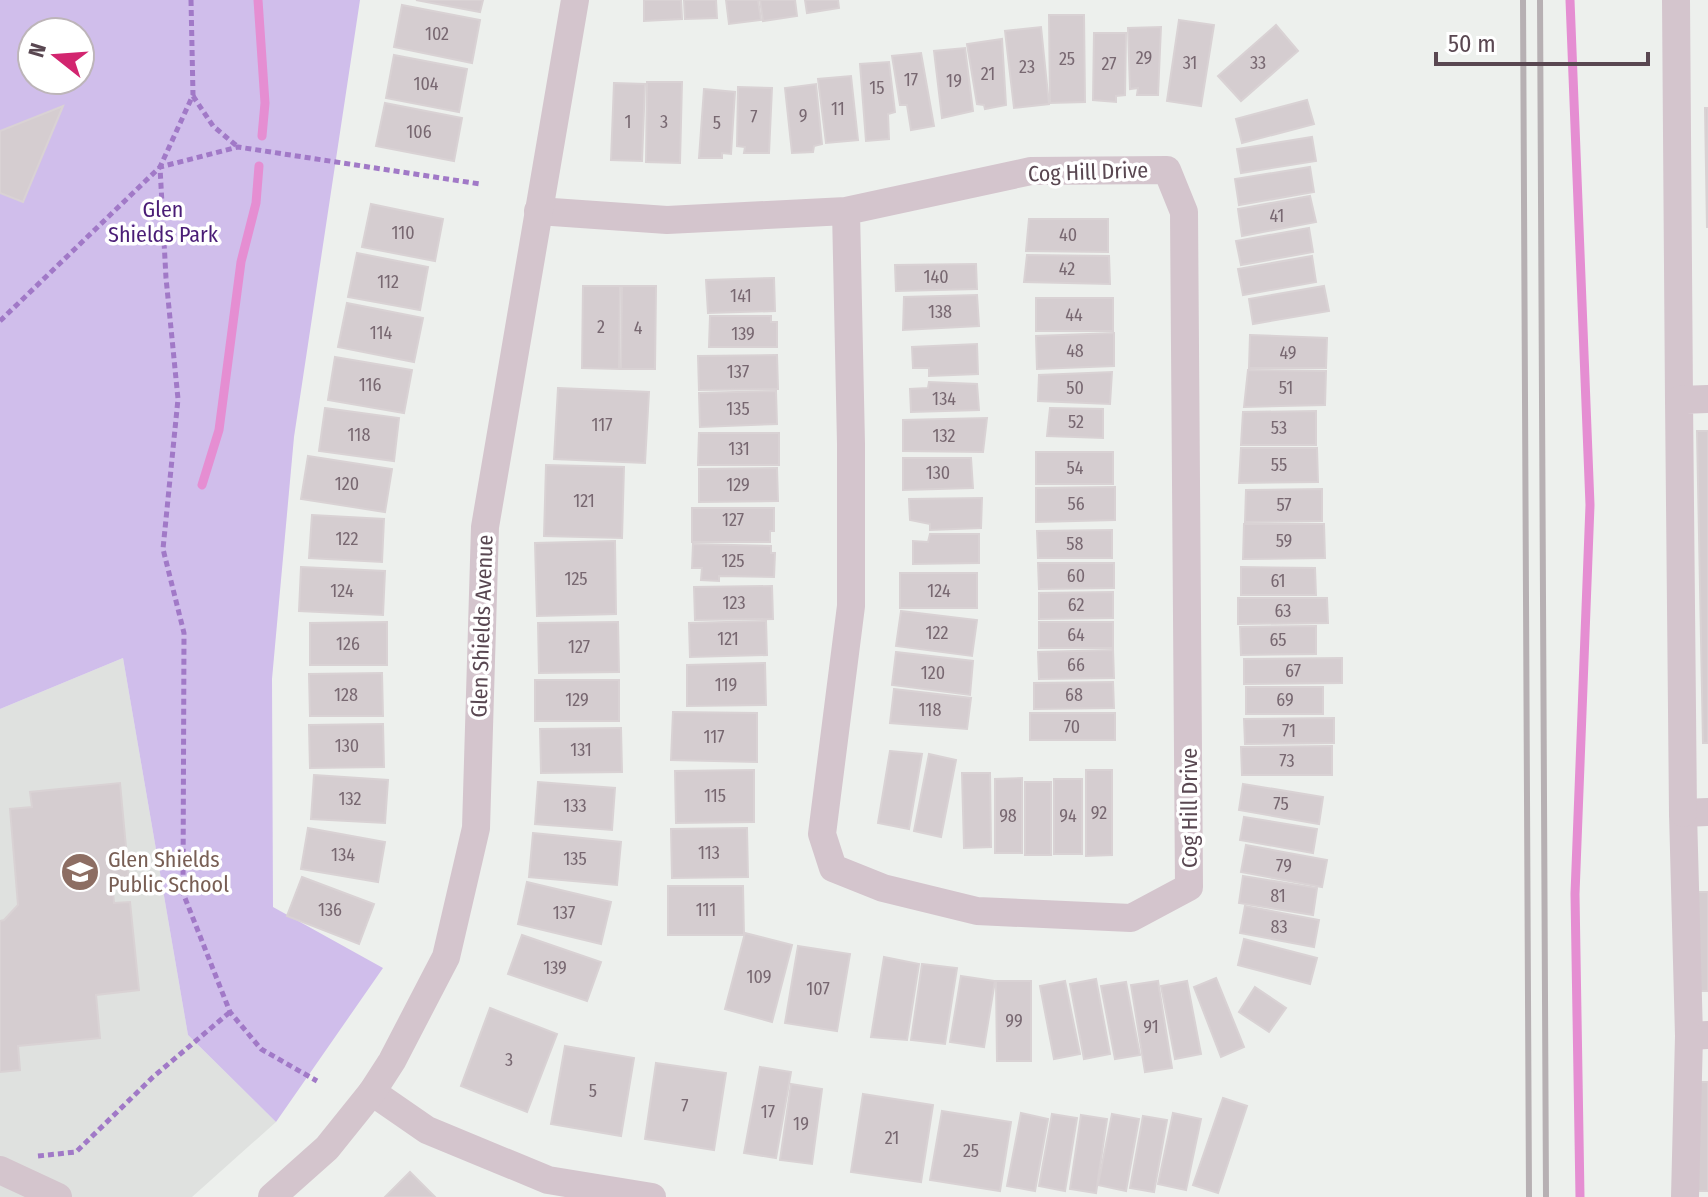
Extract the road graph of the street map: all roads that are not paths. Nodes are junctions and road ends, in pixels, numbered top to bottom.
1 (575, 0) edge
2 (1676, 0) edge
3 (538, 211) junction
4 (846, 211) junction
5 (1708, 399) edge
6 (1679, 400) junction
7 (1695, 812) edge
8 (1698, 1035) edge
9 (372, 1092) junction
10 (0, 1170) edge
11 (58, 1197) edge
12 (272, 1197) edge
13 (652, 1197) edge
14 (1685, 1197) edge

1 - 3 street, Glen Shields Avenue
2 - 6 street
3 - 4 street, Cog Hill Drive
3 - 9 street, Glen Shields Avenue
4 - 4 street, Cog Hill Drive
5 - 6 street
6 - 7 street
7 - 8 street
8 - 14 street
9 - 12 street, Glen Shields Avenue
9 - 13 street
10 - 11 street

